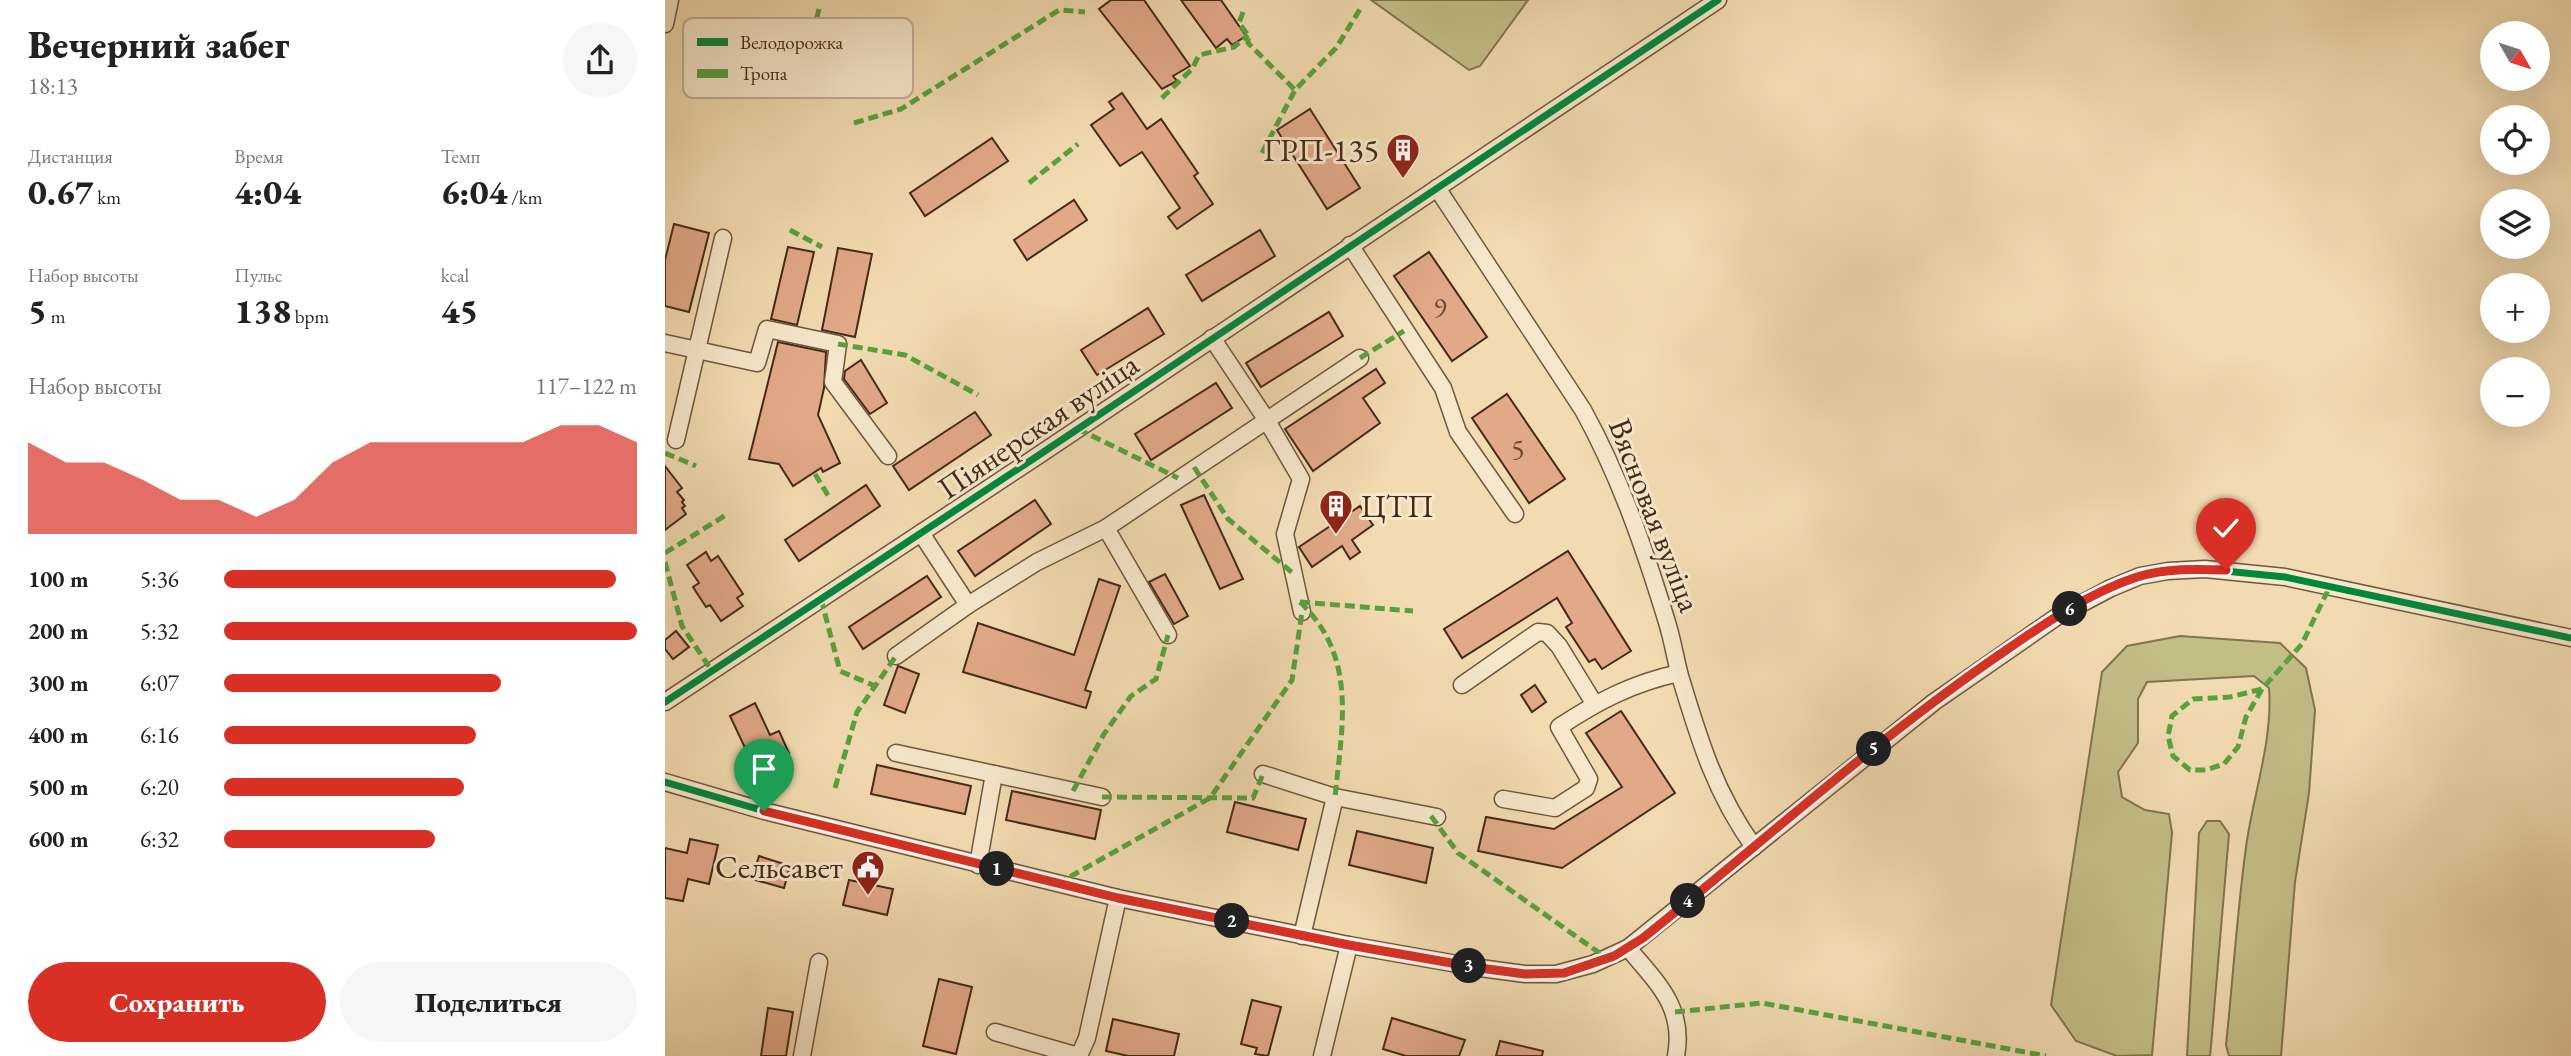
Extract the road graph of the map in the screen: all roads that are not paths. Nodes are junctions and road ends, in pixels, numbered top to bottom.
1 (670, 0) edge
2 (1718, 0) edge
3 (665, 24) edge
4 (1437, 188) junction
5 (723, 238) dead end
6 (1350, 245) junction
7 (1212, 338) junction
8 (665, 343) edge
9 (697, 351) junction
10 (1360, 358) dead end
11 (1266, 419) junction
12 (676, 440) dead end
13 (888, 456) dead end
14 (1515, 514) dead end
15 (1106, 528) junction
16 (921, 533) junction
17 (968, 605) junction
18 (1303, 612) dead end
19 (1168, 635) dead end
20 (2571, 638) edge
21 (896, 656) dead end
22 (1679, 673) junction
23 (1462, 685) dead end
24 (665, 702) edge
25 (1594, 704) junction
26 (895, 753) dead end
27 (994, 774) junction
28 (1263, 774) dead end
29 (665, 782) edge
30 (1103, 797) dead end
31 (1335, 797) junction
32 (1503, 799) dead end
33 (1437, 817) dead end
34 (1754, 847) junction
35 (978, 864) junction
36 (1118, 898) junction
37 (1302, 936) junction
38 (1349, 945) junction
39 (1628, 948) junction
40 (819, 962) dead end
41 (995, 1032) dead end
42 (802, 1056) edge
43 (1079, 1056) edge
44 (1322, 1056) edge
45 (1676, 1056) edge

1 - 3 street
2 - 4 street, Піянерская вуліца
4 - 6 street, Піянерская вуліца
4 - 22 street, Вясновая вуліца
5 - 9 street
6 - 7 street, Піянерская вуліца
6 - 14 street
7 - 11 street
7 - 16 street, Піянерская вуліца
8 - 9 street
9 - 12 street
9 - 13 street
10 - 11 street
11 - 15 street
11 - 18 street
15 - 17 street
15 - 19 street
16 - 17 street
16 - 24 street, Піянерская вуліца
17 - 21 street
20 - 34 street
22 - 25 street
22 - 34 street, Вясновая вуліца
23 - 25 street
25 - 32 street
26 - 27 street
27 - 30 street
27 - 35 street
28 - 31 street
29 - 35 street
31 - 33 street
31 - 37 street
34 - 39 street
35 - 36 street
36 - 37 street
36 - 43 street
37 - 38 street
38 - 39 street
38 - 44 street
39 - 45 street
40 - 42 street
41 - 43 street

